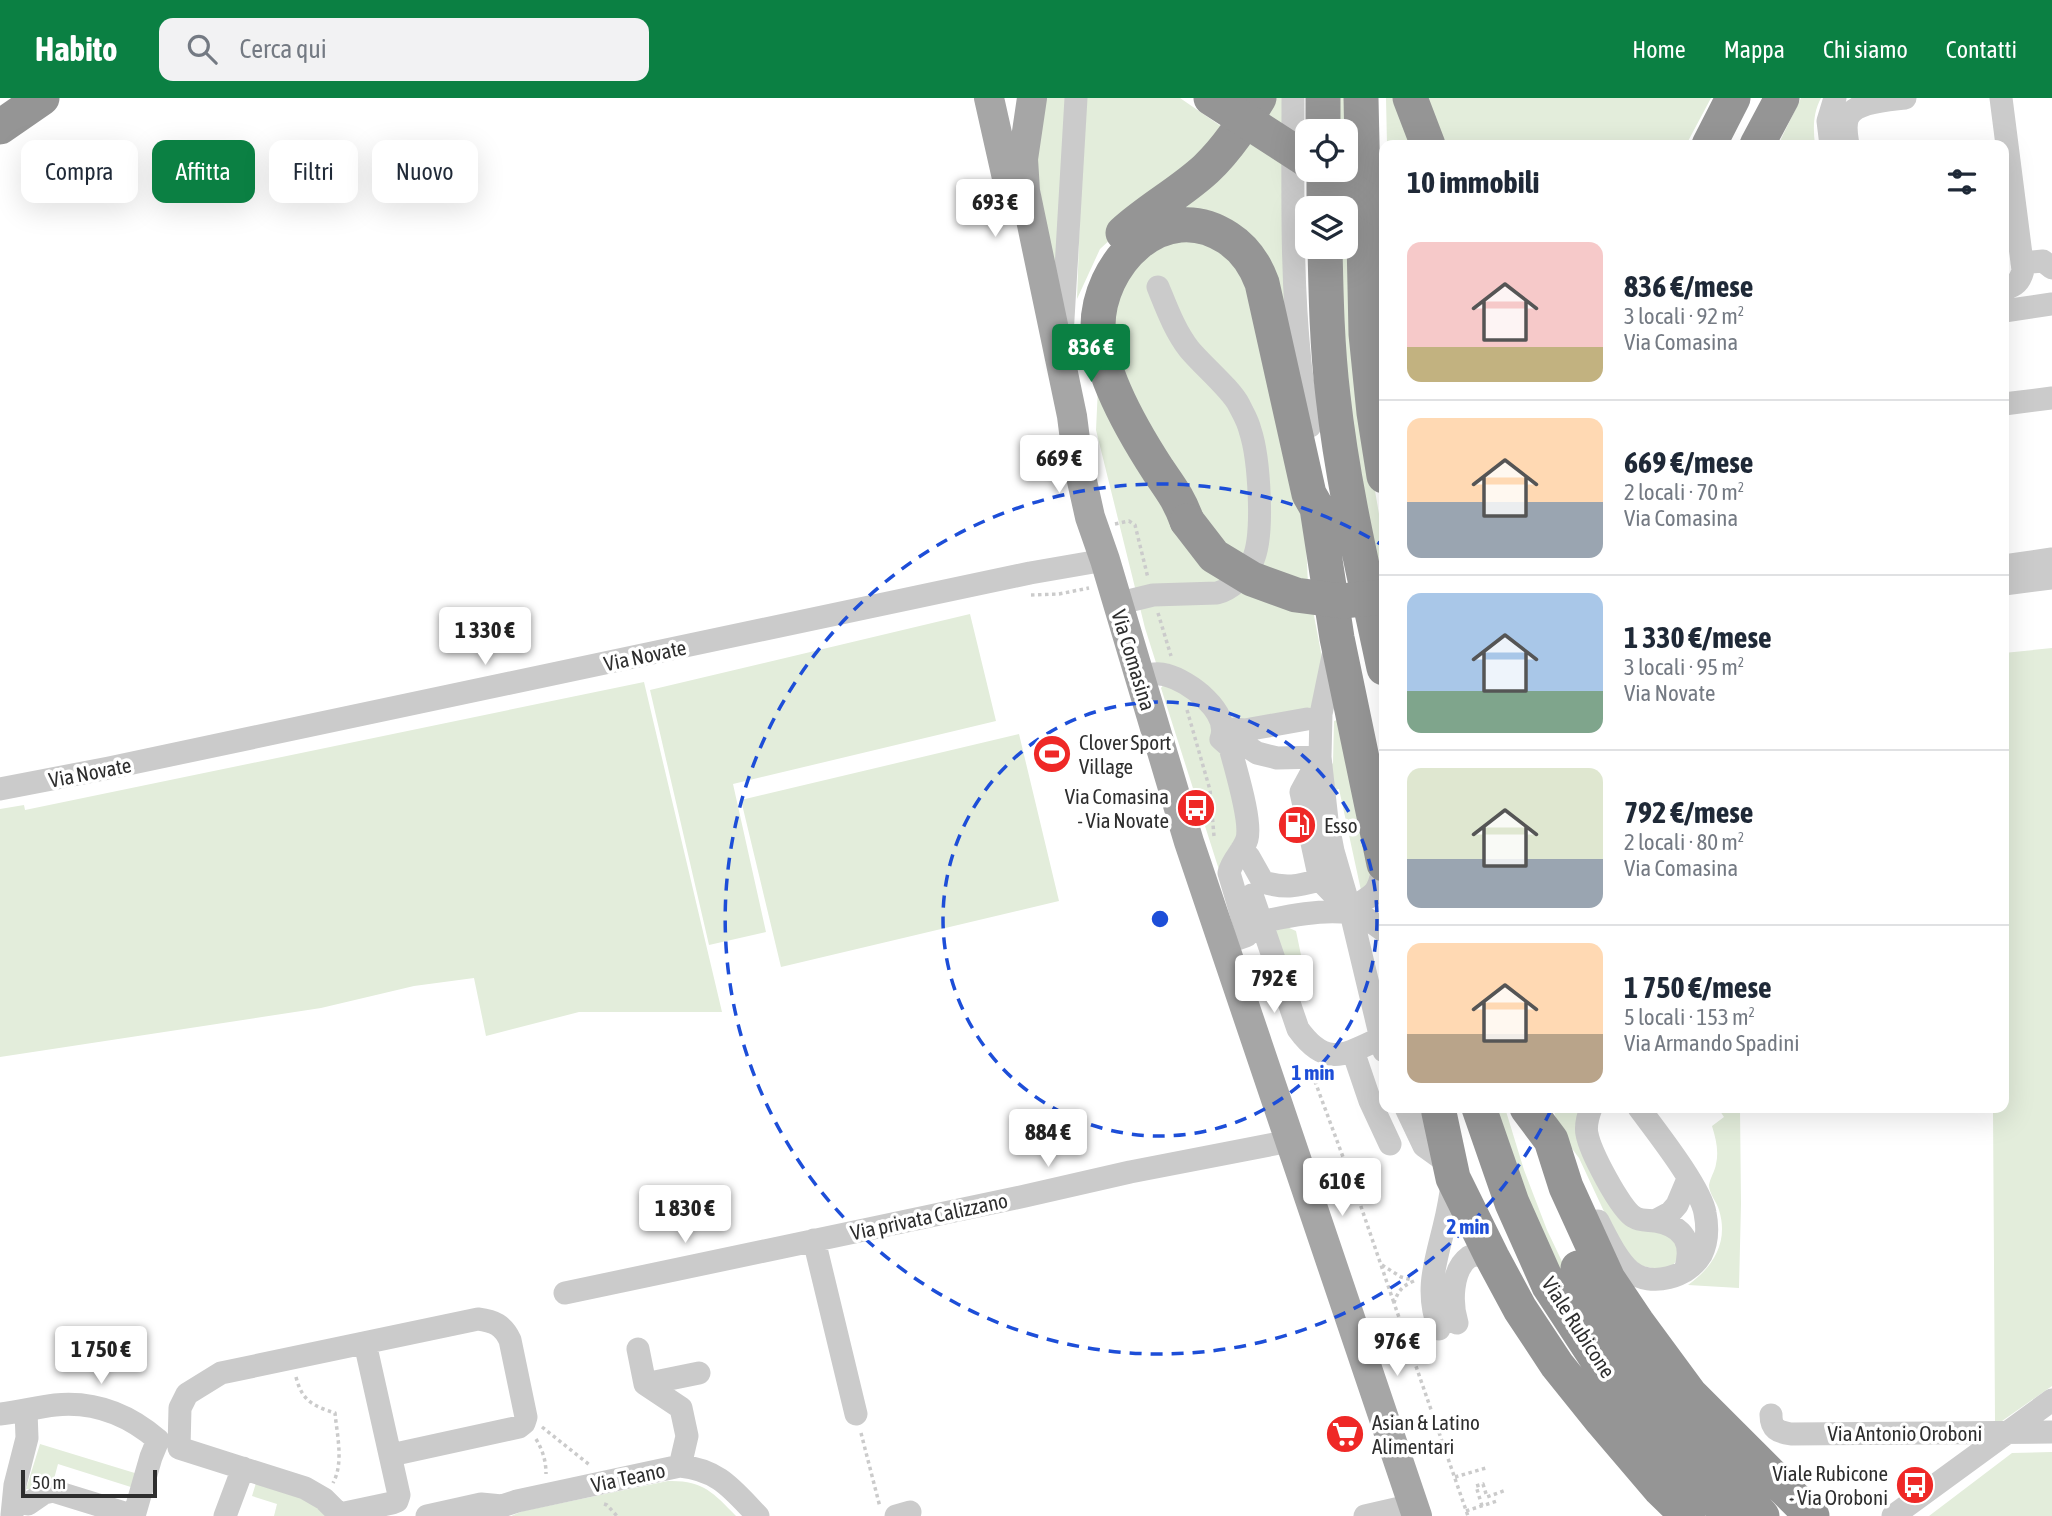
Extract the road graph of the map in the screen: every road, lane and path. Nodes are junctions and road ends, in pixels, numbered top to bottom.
1 (42, 98) edge
2 (989, 98) edge
3 (1032, 98) edge
4 (1076, 98) edge
5 (1211, 98) edge
6 (1259, 98) edge
7 (1293, 98) edge
8 (1323, 98) edge
9 (1361, 98) edge
10 (1410, 98) edge
11 (1757, 98) edge
12 (1782, 98) edge
13 (1835, 98) edge
14 (1905, 98) edge
15 (2001, 98) edge
16 (1324, 119) edge
17 (0, 127) edge
18 (1720, 131) edge
19 (1426, 140) edge
20 (1760, 140) edge
21 (1830, 140) edge
22 (1848, 140) edge
23 (2006, 140) edge
24 (1295, 152) edge
25 (2009, 161) edge
26 (1340, 182) edge
27 (1379, 209) edge
28 (1325, 259) edge
29 (2022, 263) junction
30 (2052, 268) edge
31 (1158, 287) dead end
32 (2009, 287) edge
33 (2052, 304) edge
34 (2009, 310) edge
35 (1060, 364) junction
36 (2052, 398) edge
37 (2009, 403) edge
38 (1379, 444) edge
39 (1317, 508) junction
40 (1125, 521) dead end
41 (1187, 521) junction
42 (2052, 559) edge
43 (2009, 565) edge
44 (2052, 578) edge
45 (1106, 583) junction
46 (2009, 583) edge
47 (1148, 586) junction
48 (1028, 595) dead end
49 (1379, 597) edge
50 (1337, 638) junction
51 (1379, 644) edge
52 (1139, 677) junction
53 (1178, 680) junction
54 (1350, 702) junction
55 (1307, 719) dead end
56 (1224, 731) junction
57 (1320, 757) junction
58 (1379, 769) edge
59 (10, 787) edge
60 (1214, 840) dead end
61 (1379, 840) edge
62 (1242, 849) junction
63 (1320, 880) junction
64 (1379, 882) edge
65 (1351, 912) junction
66 (1260, 922) junction
67 (1379, 928) edge
68 (1223, 944) junction
69 (1379, 1028) edge
70 (1379, 1045) edge
71 (1353, 1051) junction
72 (1408, 1113) edge
73 (1439, 1113) edge
74 (1481, 1113) edge
75 (1519, 1113) edge
76 (1531, 1113) edge
77 (1589, 1113) edge
78 (1643, 1113) edge
79 (1290, 1140) junction
80 (1550, 1140) junction
81 (1389, 1142) joint
82 (1451, 1171) junction
83 (1688, 1179) junction
84 (1332, 1202) dead end
85 (1654, 1221) junction
86 (1442, 1237) junction
87 (814, 1240) junction
88 (1481, 1257) junction
89 (1685, 1271) junction
90 (565, 1293) dead end
91 (1394, 1303) junction
92 (365, 1343) junction
93 (638, 1349) dead end
94 (292, 1358) junction
95 (699, 1373) dead end
96 (645, 1384) junction
97 (2052, 1400) edge
98 (26, 1411) junction
99 (0, 1414) edge
100 (856, 1415) joint
101 (1771, 1415) dead end
102 (525, 1420) junction
103 (2052, 1432) edge
104 (2007, 1433) junction
105 (168, 1438) junction
106 (391, 1455) junction
107 (680, 1466) junction
108 (243, 1468) junction
109 (1486, 1468) dead end
110 (1455, 1477) junction
111 (599, 1482) junction
112 (1506, 1490) dead end
113 (549, 1494) junction
114 (1497, 1501) dead end
115 (1482, 1506) junction
116 (13, 1509) edge
117 (335, 1510) edge
118 (1415, 1510) edge
119 (493, 1511) edge
120 (1467, 1513) edge
121 (225, 1516) edge
122 (427, 1516) edge
123 (758, 1516) edge
124 (882, 1516) edge
125 (1365, 1516) edge
126 (1688, 1516) edge
127 (1730, 1516) edge
128 (1762, 1516) edge
129 (1812, 1516) edge
130 (1893, 1516) edge

1 - 17 highway
2 - 35 main road, Via Comasina
3 - 35 main road, Via Comasina
4 - 35 street
5 - 24 highway, bridge
6 - 41 highway
7 - 39 street
8 - 16 highway
9 - 38 highway
10 - 19 highway
11 - 18 highway
12 - 20 highway
13 - 21 street
14 - 22 street
15 - 23 street
25 - 29 street
26 - 27 highway, bridge
28 - 51 highway
29 - 30 street
29 - 32 street
31 - 47 street, Via Novate
33 - 34 street
35 - 45 main road, Via Comasina
36 - 37 street
39 - 41 highway
39 - 50 highway
40 - 47 path
41 - 49 highway, bridge
42 - 43 street
44 - 46 street
45 - 47 street, Via Novate
45 - 48 path
45 - 52 main road, Via Comasina
45 - 59 street, Via Novate
47 - 53 path
50 - 54 highway
50 - 57 street
52 - 53 street
52 - 68 main road, Via Comasina
53 - 56 street
53 - 60 path
54 - 58 highway
54 - 61 highway
55 - 56 street
56 - 57 street
56 - 62 street
57 - 63 street
57 - 65 street
62 - 63 street
62 - 66 street
62 - 68 street
63 - 65 street
64 - 65 street
65 - 66 street
65 - 67 street
65 - 69 street
66 - 71 street
68 - 79 main road, Via Comasina
70 - 71 street
71 - 81 street
72 - 82 street
73 - 82 highway
74 - 127 highway, Viale Rubicone
75 - 128 highway, Viale Rubicone
76 - 80 highway
77 - 85 street
78 - 83 street
79 - 87 street, Via privata Calizzano
79 - 118 main road, Via Comasina
80 - 89 street
80 - 129 highway
81 - 84 path
82 - 86 street
82 - 88 highway
83 - 85 street
83 - 89 street
85 - 89 street
86 - 88 street
86 - 88 street
87 - 90 street, Via privata Calizzano
87 - 100 street
88 - 126 highway
91 - 91 path
91 - 110 path
92 - 94 street
92 - 102 street
92 - 106 street
93 - 96 street
94 - 105 street
94 - 117 path
95 - 96 street
96 - 107 street
97 - 104 street
98 - 99 street
98 - 105 street
98 - 116 street
100 - 124 path
101 - 104 street, Via Antonio Oroboni
102 - 106 street
102 - 111 path
102 - 113 path
103 - 104 street, Via Antonio Oroboni
104 - 130 street
105 - 108 street
105 - 116 street
106 - 117 street
107 - 111 street, Via Teano
107 - 123 street, Via Teano
108 - 117 street
108 - 121 street
109 - 110 path
110 - 120 path
111 - 113 street, Via Teano
112 - 115 path
113 - 119 street, Via Teano
114 - 115 path
115 - 120 path
118 - 125 street
119 - 122 street, Via Teano

